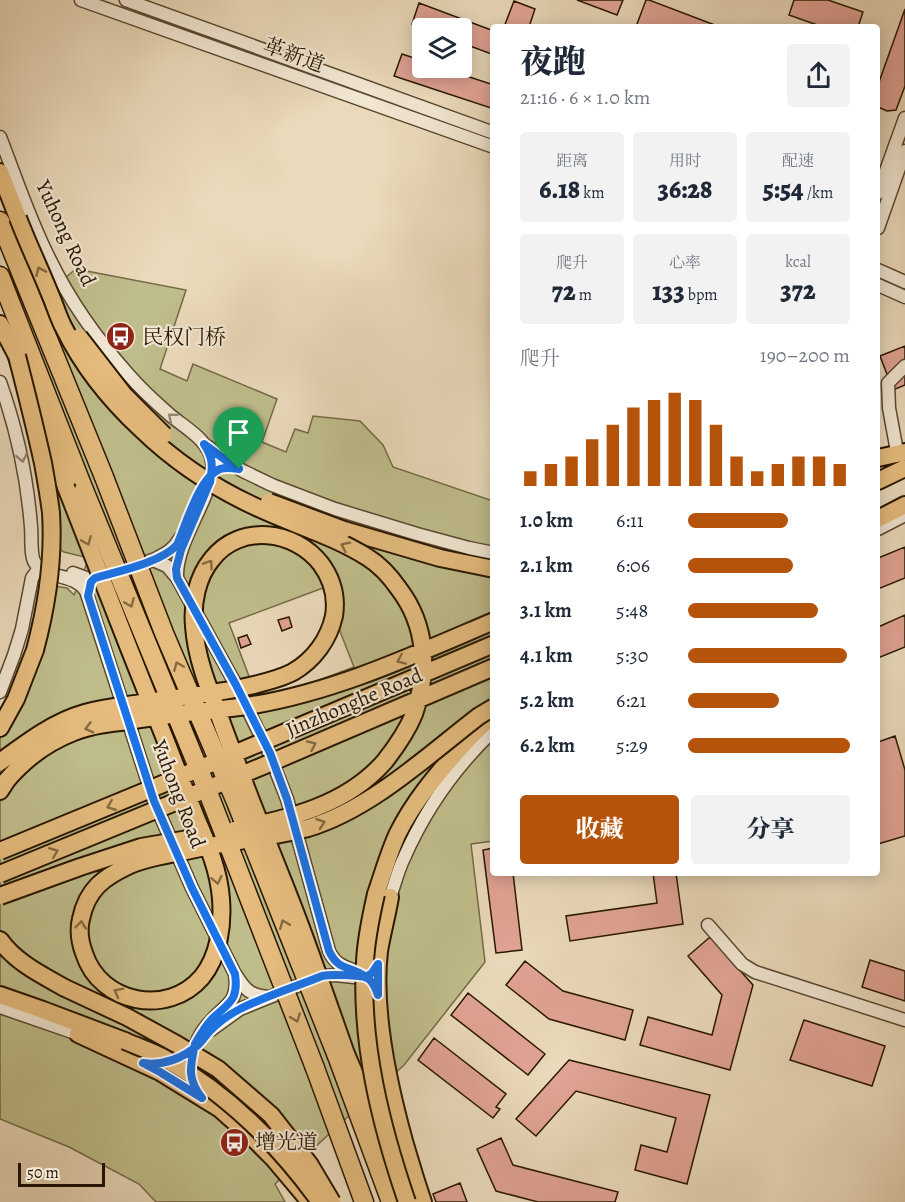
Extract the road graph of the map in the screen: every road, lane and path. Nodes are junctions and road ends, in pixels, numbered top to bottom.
1 (81, 0) edge
2 (126, 0) edge
3 (905, 118) edge
4 (490, 132) edge
5 (0, 137) edge
6 (490, 146) edge
7 (905, 151) edge
8 (0, 172) edge
9 (880, 187) edge
10 (0, 221) edge
11 (880, 222) edge
12 (880, 271) edge
13 (0, 276) edge
14 (905, 282) edge
15 (880, 286) edge
16 (50, 294) junction
17 (905, 297) edge
18 (0, 324) edge
19 (17, 356) junction
20 (905, 366) edge
21 (0, 382) edge
22 (204, 444) junction
23 (903, 450) edge
24 (880, 453) edge
25 (880, 457) edge
26 (880, 467) edge
27 (905, 468) edge
28 (239, 469) junction
29 (211, 475) junction
30 (880, 480) edge
31 (905, 497) edge
32 (905, 505) edge
33 (880, 507) edge
34 (905, 515) edge
35 (880, 518) edge
36 (880, 528) edge
37 (490, 552) edge
38 (153, 560) junction
39 (34, 568) junction
40 (490, 568) edge
41 (95, 578) junction
42 (177, 578) junction
43 (88, 596) junction
44 (490, 623) edge
45 (490, 646) edge
46 (490, 669) edge
47 (0, 692) edge
48 (490, 709) edge
49 (490, 718) edge
50 (0, 728) edge
51 (490, 734) edge
52 (0, 762) edge
53 (0, 791) edge
54 (208, 846) edge
55 (208, 846) edge
56 (208, 846) edge
57 (208, 846) edge
58 (0, 851) edge
59 (0, 874) edge
60 (0, 896) edge
61 (390, 897) joint
62 (708, 925) dead end
63 (0, 940) edge
64 (326, 941) junction
65 (378, 964) junction
66 (235, 974) junction
67 (366, 977) junction
68 (313, 979) junction
69 (0, 995) edge
70 (378, 995) junction
71 (270, 997) junction
72 (0, 1007) edge
73 (905, 1020) edge
74 (78, 1034) joint
75 (194, 1048) junction
76 (143, 1063) junction
77 (202, 1098) junction
78 (398, 1175) junction
79 (309, 1202) edge
80 (320, 1202) edge
81 (332, 1202) edge
82 (364, 1202) edge
83 (391, 1202) edge
84 (407, 1202) edge
85 (423, 1202) edge

1 - 6 street, 革新道
2 - 4 street, 革新道
3 - 9 street
22 -> 5 street, Yuhong Road
7 - 11 street
16 -> 8 main road, bridge
83 -> 10 highway, bridge
12 - 14 street
13 -> 82 highway, Yuhong Road, bridge
15 - 17 street
16 - 40 main road, bridge
60 -> 16 main road, bridge
18 - 19 main road
19 - 50 main road, bridge
19 -> 54 main road, bridge
20 - 23 street
21 -> 39 street
22 - 28 street, Yuhong Road
22 - 29 street
23 - 24 street
23 - 25 main road
23 - 26 main road
27 - 30 main road
28 - 29 street
28 - 37 street, Yuhong Road
29 - 38 street
29 - 42 street
31 - 33 main road
32 - 35 main road
34 - 36 street
38 - 41 street
38 - 42 street
39 - 41 street
39 - 43 street
39 - 47 street
41 - 43 street
42 - 64 street
43 - 66 street, Yuhong Road
44 -> 53 main road, bridge
45 -> 58 main road, Jinzhonghe Road, bridge
59 -> 46 main road, Jinzhonghe Road, bridge
57 -> 48 main road, bridge
49 - 78 main road, bridge
51 - 61 street
78 -> 52 main road, bridge
55 -> 56 main road, bridge
61 - 65 main road
62 - 73 street
63 - 81 main road, bridge
64 - 67 street
64 - 68 street
65 - 67 street
65 - 70 main road
66 - 71 street, Yuhong Road
66 - 75 street
67 - 68 street
67 - 70 street
68 - 71 street
69 - 80 main road, bridge
70 - 85 main road
71 - 75 street
72 - 74 street
74 - 76 main road
75 - 76 street
75 - 77 street
76 - 77 main road
77 - 79 main road
78 - 84 main road, bridge

